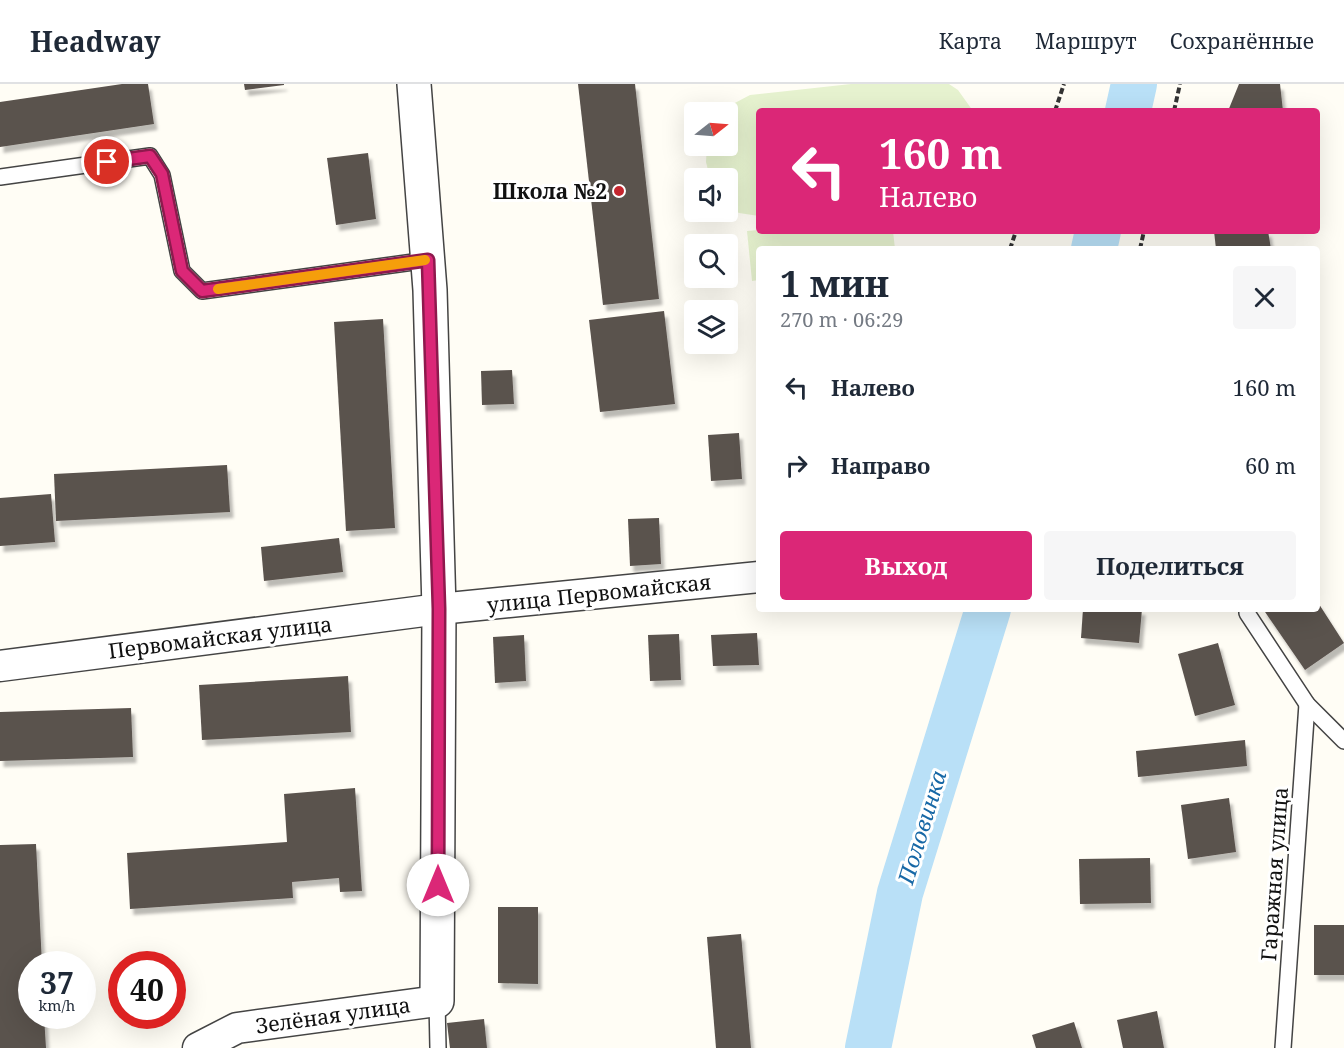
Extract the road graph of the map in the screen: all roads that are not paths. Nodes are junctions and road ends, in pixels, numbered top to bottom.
1 (414, 84) edge
2 (0, 177) edge
3 (428, 260) junction
4 (756, 577) edge
5 (439, 609) junction
6 (1247, 613) dead end
7 (0, 666) edge
8 (1307, 704) junction
9 (1344, 741) edge
10 (437, 1001) junction
11 (198, 1048) edge
12 (438, 1048) edge
13 (1283, 1048) edge

1 - 3 street
2 - 3 lane
3 - 5 street
4 - 5 street, улица Первомайская
5 - 7 street, Первомайская улица
5 - 10 street
6 - 8 lane
8 - 9 lane
8 - 13 lane, Гаражная улица
10 - 11 street, Зелёная улица
10 - 12 lane

